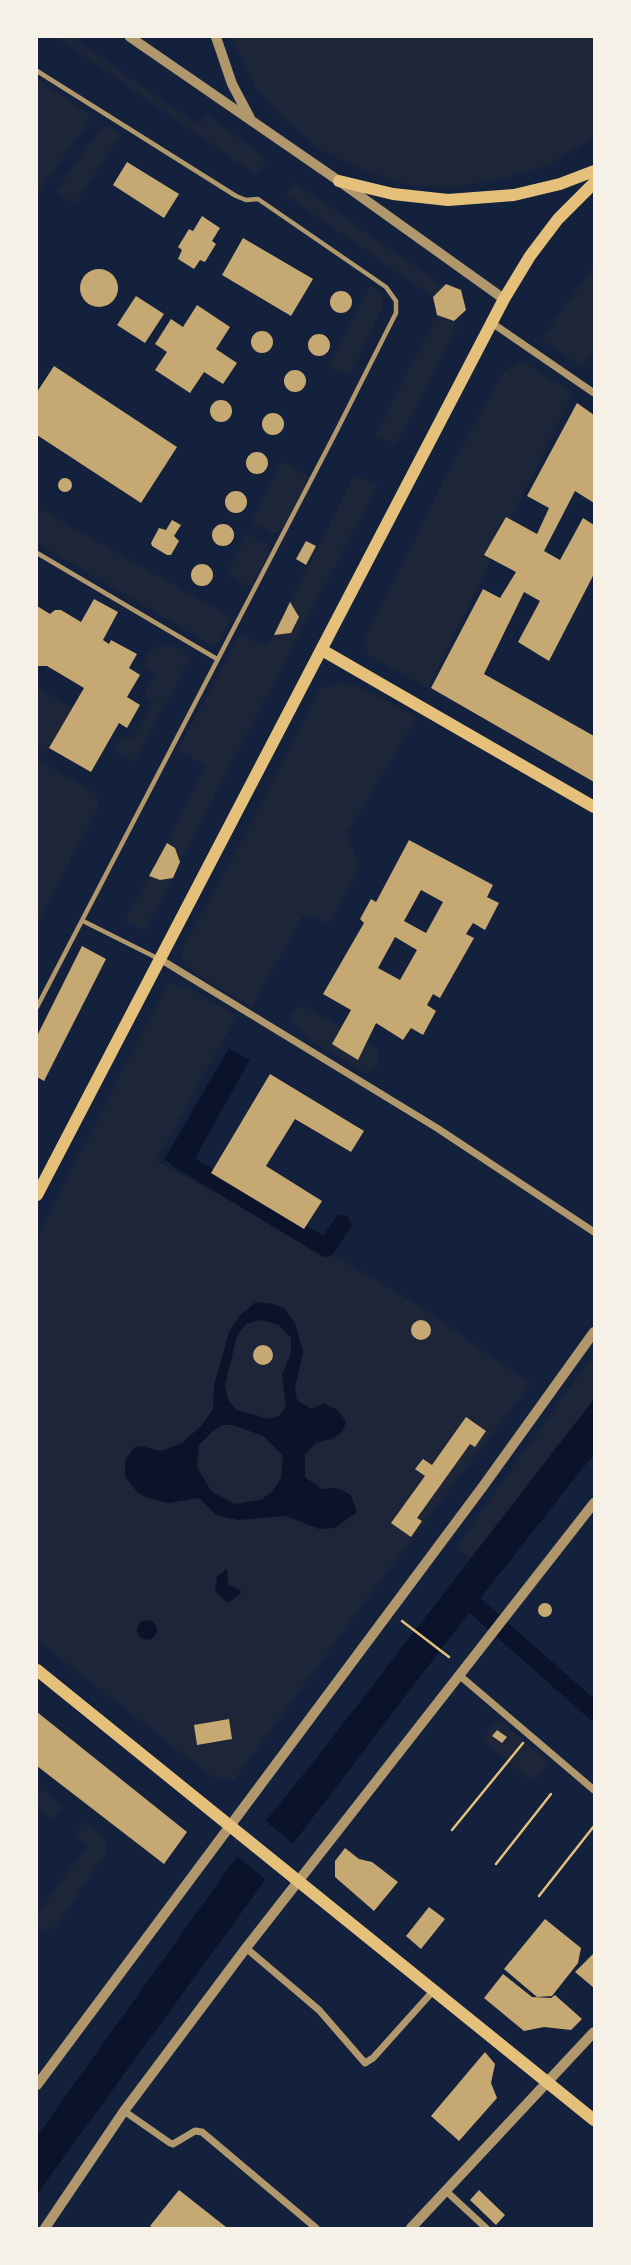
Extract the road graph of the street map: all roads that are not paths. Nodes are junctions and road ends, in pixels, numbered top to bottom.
1 (130, 37) edge
2 (216, 37) edge
3 (37, 71) edge
4 (251, 120) junction
5 (594, 171) edge
6 (339, 181) junction
7 (594, 183) edge
8 (504, 299) junction
9 (492, 323) junction
10 (594, 393) edge
11 (37, 553) edge
12 (321, 650) junction
13 (217, 659) junction
14 (594, 807) edge
15 (83, 920) junction
16 (160, 959) junction
17 (37, 1007) edge
18 (37, 1195) edge
19 (594, 1232) edge
20 (594, 1332) edge
21 (594, 1503) edge
22 (37, 1670) edge
23 (459, 1675) junction
24 (594, 1790) edge
25 (231, 1826) junction
26 (298, 1881) junction
27 (246, 1948) junction
28 (434, 1990) junction
29 (594, 2032) edge
30 (547, 2082) junction
31 (37, 2085) edge
32 (124, 2110) junction
33 (594, 2120) edge
34 (446, 2191) junction
35 (45, 2228) edge
36 (316, 2228) edge
37 (411, 2228) edge
38 (486, 2228) edge

1 - 4 street
2 - 4 street
3 - 13 lane
4 - 6 street
5 - 6 main road
6 - 8 street
7 - 8 main road
8 - 9 main road
9 - 10 street
9 - 12 main road
11 - 13 lane
12 - 14 main road
12 - 16 main road
13 - 15 lane
15 - 16 lane
15 - 17 lane
16 - 18 main road
16 - 19 street
20 - 25 street
21 - 23 street
22 - 25 main road
23 - 24 street
23 - 26 street
25 - 26 main road
25 - 31 street
26 - 27 street
26 - 28 main road
27 - 28 street
27 - 32 street
28 - 30 main road
29 - 30 street
30 - 33 main road
30 - 34 street
32 - 35 street
32 - 36 street
34 - 37 street
34 - 38 street

